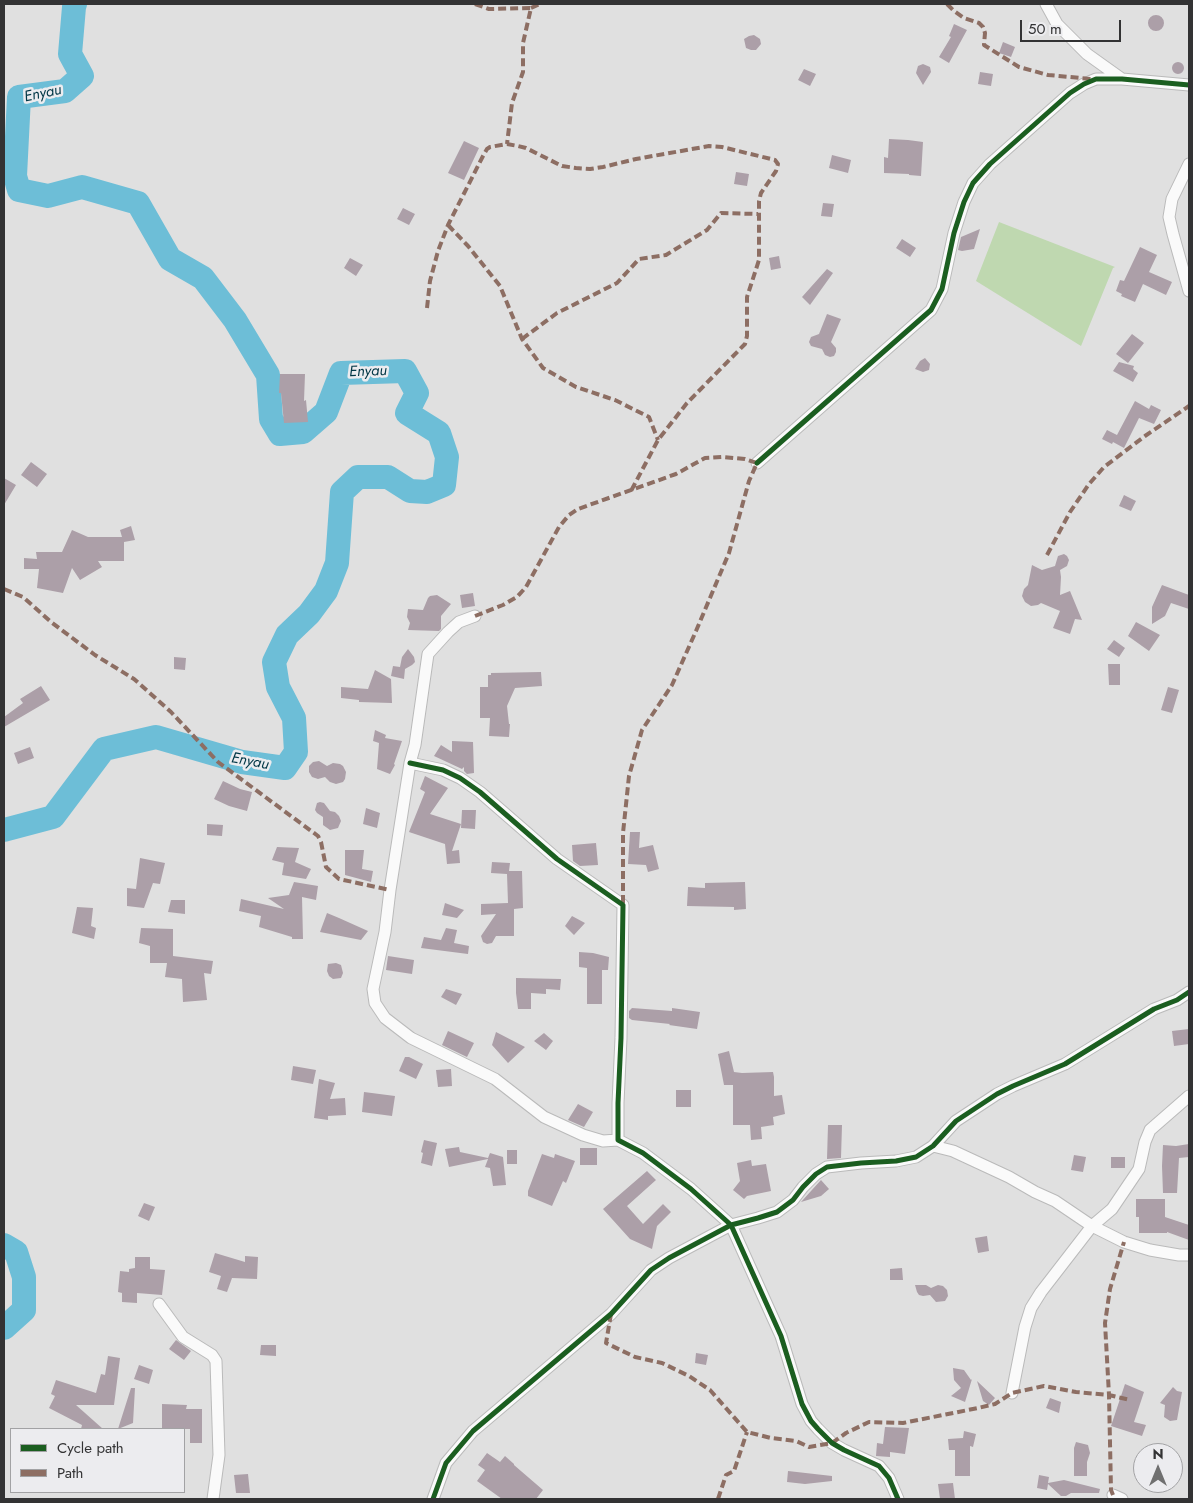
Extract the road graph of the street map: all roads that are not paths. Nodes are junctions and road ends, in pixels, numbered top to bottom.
1 (1046, 4) edge
2 (1122, 79) junction
3 (1189, 86) edge
4 (1189, 164) edge
5 (1189, 291) edge
6 (757, 462) dead end
7 (476, 616) dead end
8 (410, 763) junction
9 (1189, 992) edge
10 (1189, 1096) edge
11 (618, 1140) junction
12 (933, 1146) junction
13 (731, 1226) junction
14 (1092, 1226) junction
15 (1189, 1255) edge
16 (159, 1304) dead end
17 (1012, 1393) dead end
18 (213, 1499) edge
19 (433, 1499) edge
20 (898, 1499) edge

1 - 2 street
2 - 3 street
2 - 6 street
4 - 5 street
7 - 8 street
8 - 11 street
8 - 11 street
9 - 12 street
10 - 14 street
11 - 13 street
12 - 13 street
12 - 14 street
13 - 19 street
13 - 20 street
14 - 15 street
14 - 17 street
16 - 18 street

